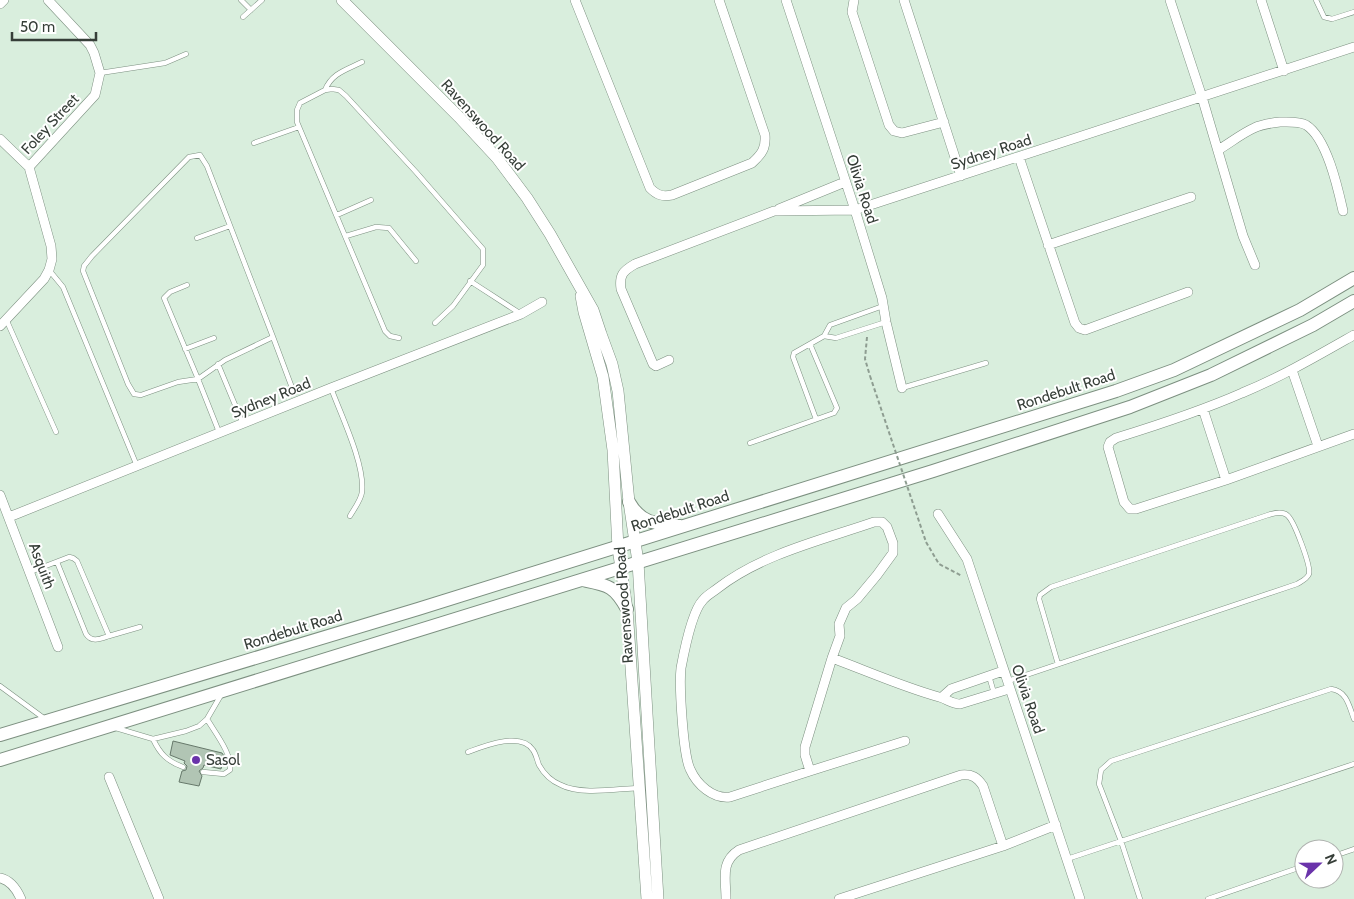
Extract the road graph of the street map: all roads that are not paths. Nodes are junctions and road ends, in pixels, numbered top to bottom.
1 (4, 0) edge
2 (48, 0) edge
3 (242, 0) edge
4 (262, 0) edge
5 (342, 0) edge
6 (575, 0) edge
7 (719, 0) edge
8 (786, 0) edge
9 (854, 0) edge
10 (904, 0) edge
11 (1170, 0) edge
12 (1261, 0) edge
13 (1316, 0) edge
14 (0, 4) edge
15 (251, 10) junction
16 (1354, 12) edge
17 (243, 17) dead end
18 (1354, 47) edge
19 (186, 54) dead end
20 (362, 62) dead end
21 (1284, 71) junction
22 (100, 74) junction
23 (325, 90) junction
24 (1202, 97) junction
25 (944, 122) junction
26 (299, 127) junction
27 (0, 139) edge
28 (254, 143) dead end
29 (1218, 150) junction
30 (1019, 157) junction
31 (29, 167) junction
32 (962, 176) junction
33 (845, 182) junction
34 (1191, 197) dead end
35 (370, 200) dead end
36 (855, 210) junction
37 (774, 211) junction
38 (1343, 211) dead end
39 (337, 215) junction
40 (230, 226) junction
41 (346, 236) junction
42 (197, 238) dead end
43 (1048, 245) junction
44 (416, 261) dead end
45 (1255, 266) dead end
46 (50, 270) junction
47 (1354, 278) edge
48 (470, 281) junction
49 (187, 285) dead end
50 (580, 287) junction
51 (1188, 292) dead end
52 (1354, 301) edge
53 (542, 302) dead end
54 (883, 306) junction
55 (521, 314) junction
56 (886, 322) junction
57 (3, 323) edge
58 (435, 324) dead end
59 (1354, 335) edge
60 (824, 336) junction
61 (273, 337) junction
62 (214, 338) dead end
63 (399, 338) dead end
64 (810, 344) junction
65 (186, 349) junction
66 (669, 360) dead end
67 (986, 363) dead end
68 (218, 364) junction
69 (1292, 370) junction
70 (198, 379) junction
71 (331, 388) junction
72 (902, 388) joint
73 (294, 393) dead end
74 (1203, 409) junction
75 (816, 419) junction
76 (243, 424) junction
77 (56, 432) dead end
78 (219, 434) junction
79 (1354, 434) edge
80 (750, 443) dead end
81 (1318, 446) junction
82 (137, 466) junction
83 (1226, 480) junction
84 (0, 495) edge
85 (629, 502) junction
86 (938, 514) dead end
87 (350, 516) dead end
88 (9, 517) junction
89 (687, 526) junction
90 (635, 542) junction
91 (618, 548) junction
92 (57, 562) junction
93 (638, 562) junction
94 (621, 567) junction
95 (30, 572) junction
96 (579, 580) junction
97 (627, 609) junction
98 (140, 627) dead end
99 (109, 636) junction
100 (58, 647) dead end
101 (832, 658) junction
102 (1058, 664) junction
103 (1003, 671) junction
104 (989, 676) junction
105 (1008, 685) junction
106 (0, 686) edge
107 (225, 690) junction
108 (994, 694) junction
109 (942, 697) junction
110 (207, 718) junction
111 (1354, 719) edge
112 (46, 720) junction
113 (110, 726) junction
114 (0, 735) edge
115 (153, 738) junction
116 (905, 741) dead end
117 (468, 752) dead end
118 (0, 760) edge
119 (1354, 764) edge
120 (183, 767) dead end
121 (810, 771) junction
122 (203, 772) dead end
123 (109, 777) dead end
124 (645, 788) junction
125 (1056, 825) junction
126 (1121, 841) junction
127 (1003, 846) junction
128 (1067, 859) junction
129 (1294, 869) edge
130 (0, 878) edge
131 (21, 899) edge
132 (159, 899) edge
133 (647, 899) edge
134 (658, 899) edge
135 (726, 899) edge
136 (839, 899) edge
137 (1080, 899) edge
138 (1140, 899) edge
139 (1208, 899) edge

1 - 14 street
2 - 22 street
3 - 15 lane
4 - 15 lane
5 - 50 street, Ravenswood Road
6 - 7 street
8 - 33 street, Olivia Road
9 - 25 street
10 - 25 street
11 - 24 street
12 - 21 street
13 - 16 lane
15 - 17 lane
18 - 21 street, Sydney Road
19 - 22 lane
20 - 23 lane
21 - 24 street, Sydney Road
22 - 31 street, Foley Street
23 - 26 lane
23 - 48 lane
24 - 29 street
24 - 30 street, Sydney Road
25 - 32 street
26 - 28 lane
26 - 39 lane
27 - 31 street
29 - 38 street
29 - 45 street
30 - 32 street, Sydney Road
30 - 43 street
31 - 46 street
32 - 36 street, Sydney Road
33 - 36 street, Olivia Road
33 - 37 street
34 - 43 street
35 - 39 lane
36 - 37 street, Sydney Road
36 - 54 street, Olivia Road
37 - 66 street, Sydney Road
39 - 41 lane
40 - 42 lane
40 - 61 lane
40 - 70 lane
41 - 44 lane
41 - 63 lane
43 - 51 street
46 - 57 street
46 - 82 lane
47 - 89 main road, Rondebult Road
48 - 55 lane
48 - 58 lane
49 - 65 lane
50 - 85 street, Ravenswood Road
50 - 91 street, Ravenswood Road
52 - 93 main road
53 - 55 street, Sydney Road
54 - 56 street, Olivia Road
54 - 60 lane
55 - 71 street, Sydney Road
56 - 60 lane
56 - 72 street, Olivia Road
57 - 77 lane
59 - 69 street
60 - 64 lane
61 - 68 lane
61 - 73 lane
62 - 65 lane
64 - 75 lane
64 - 75 lane
65 - 70 lane
67 - 72 lane
68 - 70 lane
68 - 76 lane
69 - 74 street
69 - 81 street
70 - 78 lane
71 - 76 street, Sydney Road
71 - 87 lane
74 - 83 street
74 - 83 street
75 - 80 lane
76 - 78 street, Sydney Road
78 - 82 street, Sydney Road
79 - 81 street
81 - 83 street
82 - 88 street, Sydney Road
84 - 88 street, Asquith
85 - 89 main road
85 - 90 street, Ravenswood Road
86 - 103 street, Olivia Road
88 - 95 street, Asquith
89 - 90 main road, Rondebult Road
90 - 91 main road, Rondebult Road
90 - 93 street, Ravenswood Road
91 - 94 street, Ravenswood Road
91 - 112 main road, Rondebult Road
92 - 95 lane
92 - 99 lane
92 - 99 lane
93 - 94 main road
93 - 124 street, Ravenswood Road
94 - 96 main road
94 - 97 street, Ravenswood Road
95 - 100 street, Asquith
96 - 97 main road
96 - 107 main road
97 - 124 street, Ravenswood Road
98 - 99 lane
101 - 109 street
101 - 121 street
101 - 121 street
102 - 102 lane
102 - 105 lane
103 - 104 street
103 - 105 street, Olivia Road
104 - 108 lane
104 - 109 street
105 - 108 street
105 - 125 street, Olivia Road
106 - 112 lane
107 - 110 lane
107 - 113 main road
108 - 109 street
110 - 115 lane
110 - 122 lane
111 - 126 lane
112 - 114 main road, Rondebult Road
113 - 115 lane
113 - 118 main road
115 - 120 lane
116 - 121 street
117 - 124 lane
119 - 126 lane
123 - 132 street
124 - 133 street, Ravenswood Road
124 - 134 street, Ravenswood Road
125 - 127 street
125 - 128 street, Olivia Road
126 - 128 lane
126 - 138 lane
127 - 135 street
127 - 136 street
128 - 137 street, Olivia Road
129 - 139 lane
130 - 131 street

